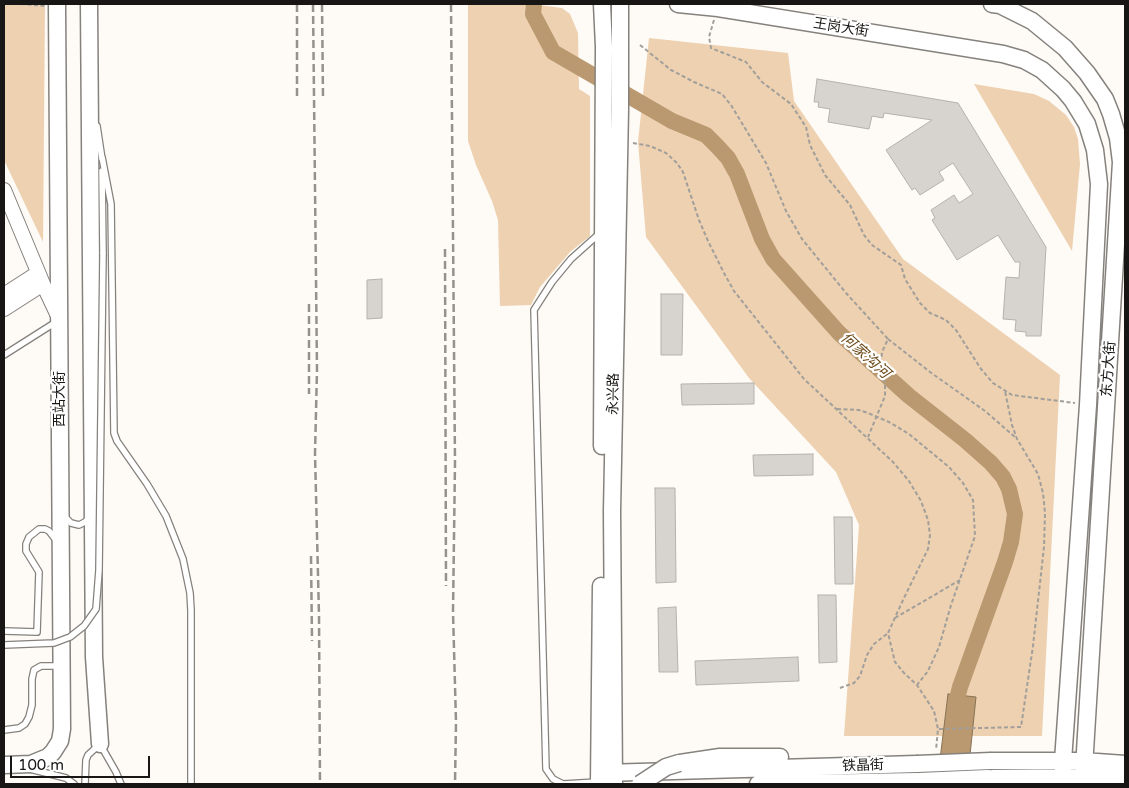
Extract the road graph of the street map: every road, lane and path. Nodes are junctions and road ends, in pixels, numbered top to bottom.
1 (21, 4) edge
2 (89, 4) edge
3 (602, 4) edge
4 (620, 4) edge
5 (678, 4) edge
6 (57, 5) edge
7 (996, 5) edge
8 (718, 8) junction
9 (640, 45) dead end
10 (1003, 54) joint
11 (90, 77) junction
12 (628, 142) dead end
13 (102, 157) junction
14 (4, 190) edge
15 (604, 230) junction
16 (40, 279) junction
17 (4, 296) edge
18 (4, 309) edge
19 (60, 320) junction
20 (888, 339) junction
21 (4, 355) edge
22 (1005, 391) junction
23 (1088, 405) junction
24 (837, 409) junction
25 (877, 416) junction
26 (868, 438) junction
27 (1017, 439) junction
28 (94, 510) junction
29 (61, 512) junction
30 (61, 550) junction
31 (960, 580) junction
32 (894, 618) junction
33 (4, 631) edge
34 (888, 633) junction
35 (4, 644) edge
36 (62, 666) junction
37 (917, 685) junction
38 (840, 688) dead end
39 (938, 729) junction
40 (4, 730) edge
41 (100, 744) junction
42 (935, 756) dead end
43 (990, 761) junction
44 (1063, 761) junction
45 (1083, 761) junction
46 (1125, 764) edge
47 (10, 765) edge
48 (605, 779) edge
49 (1125, 780) edge
50 (1063, 781) edge
51 (1083, 781) edge
52 (74, 784) edge
53 (85, 784) edge
54 (121, 784) edge
55 (191, 784) edge
56 (640, 784) edge
57 (758, 784) edge

1 - 6 path
2 - 11 main road
3 - 15 main road, 永兴路
4 - 48 main road, 永兴路
5 - 8 main road, 王岗大街
6 - 19 main road, 西站大街
7 - 45 main road, 东方大街
8 - 10 main road, 王岗大街
8 - 22 path
9 - 20 path
10 - 23 main road, 东方大街
11 - 13 lane
11 - 28 main road
12 - 24 path
13 - 35 lane, bridge
13 - 55 lane
14 - 16 street
15 - 48 main road, 永兴路
15 - 48 lane
16 - 17 street
16 - 18 street
16 - 19 street
19 - 21 lane
19 - 29 main road, 西站大街
20 - 25 path
20 - 27 path
22 - 23 path
22 - 27 path
23 - 44 main road, 东方大街
24 - 25 path
24 - 26 path
25 - 26 path
25 - 31 path
26 - 32 path
27 - 39 path
28 - 29 lane
28 - 41 main road
29 - 30 main road, 西站大街
30 - 33 lane
30 - 36 main road, 西站大街
31 - 32 path
31 - 37 path
32 - 34 path
34 - 37 path
34 - 38 path
36 - 40 lane
36 - 47 main road, 西站大街
37 - 39 path
39 - 42 path
41 - 53 lane
41 - 54 lane
43 - 44 main road, 铁晶街
43 - 48 main road, 铁晶街, bridge
43 - 56 main road, bridge
44 - 45 main road, 铁晶街
44 - 50 main road, 东方大街
45 - 46 main road, 铁晶街
45 - 51 main road, 东方大街
47 - 52 lane
49 - 51 main road, 铁晶街
50 - 51 main road, 铁晶街
50 - 57 main road, 铁晶街, bridge

